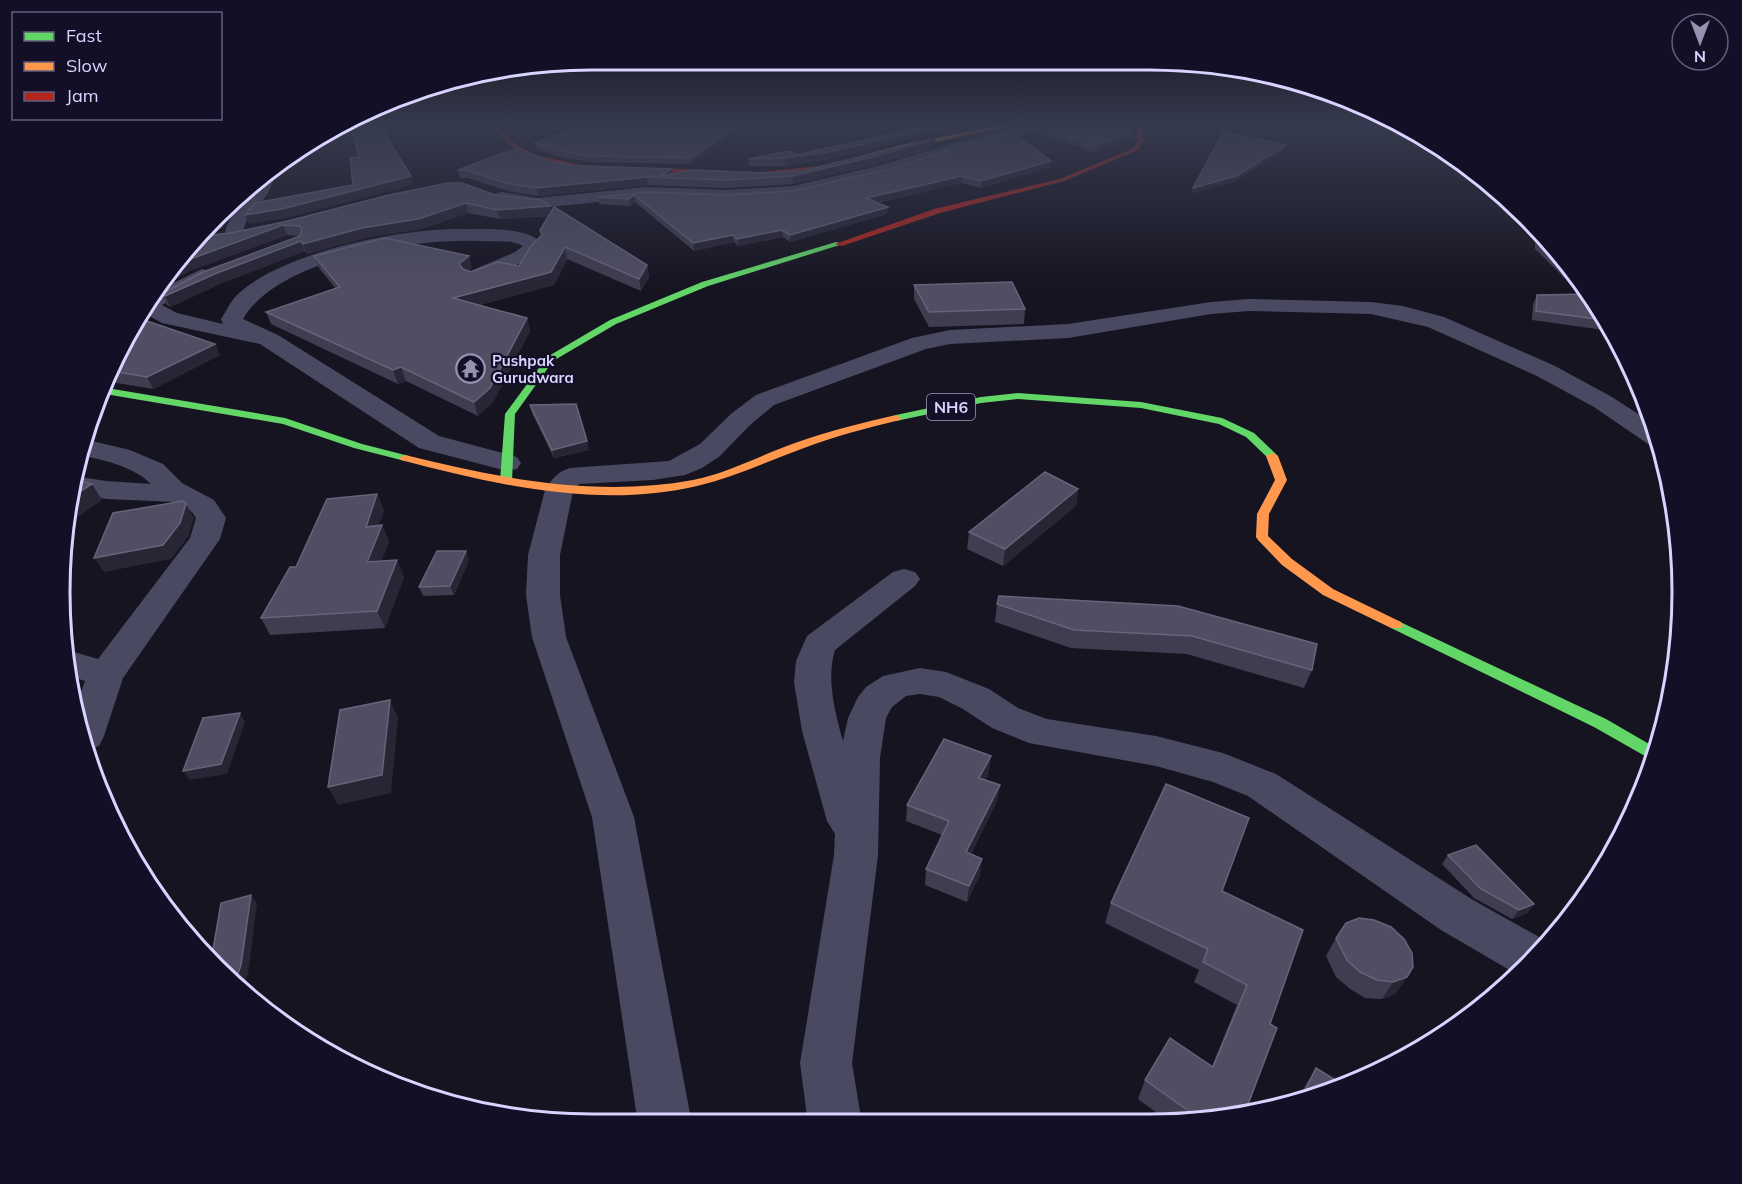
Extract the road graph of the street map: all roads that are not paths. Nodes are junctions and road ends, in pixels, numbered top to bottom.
1 (847, 178) edge
2 (1064, 178) edge
3 (265, 186) edge
4 (485, 191) edge
5 (255, 231) edge
6 (221, 267) edge
7 (475, 276) edge
8 (162, 297) edge
9 (153, 310) edge
10 (270, 340) junction
11 (110, 392) edge
12 (1646, 431) edge
13 (91, 448) edge
14 (507, 472) junction
15 (82, 486) edge
16 (559, 490) junction
17 (182, 494) junction
18 (904, 579) dead end
19 (76, 665) edge
20 (106, 675) junction
21 (88, 727) edge
22 (1647, 750) edge
23 (856, 855) junction
24 (1525, 954) edge
25 (663, 1114) edge
26 (834, 1114) edge

1 - 4 street
2 - 14 main road
3 - 5 street
6 - 8 street
7 - 10 street
9 - 10 street
10 - 14 street
11 - 14 main road, NH6
12 - 16 street
13 - 17 street
14 - 16 main road, NH6
15 - 17 street
16 - 22 main road, NH6
16 - 25 street
17 - 20 street
18 - 23 street
19 - 20 street
20 - 21 street
23 - 24 street
23 - 26 street

